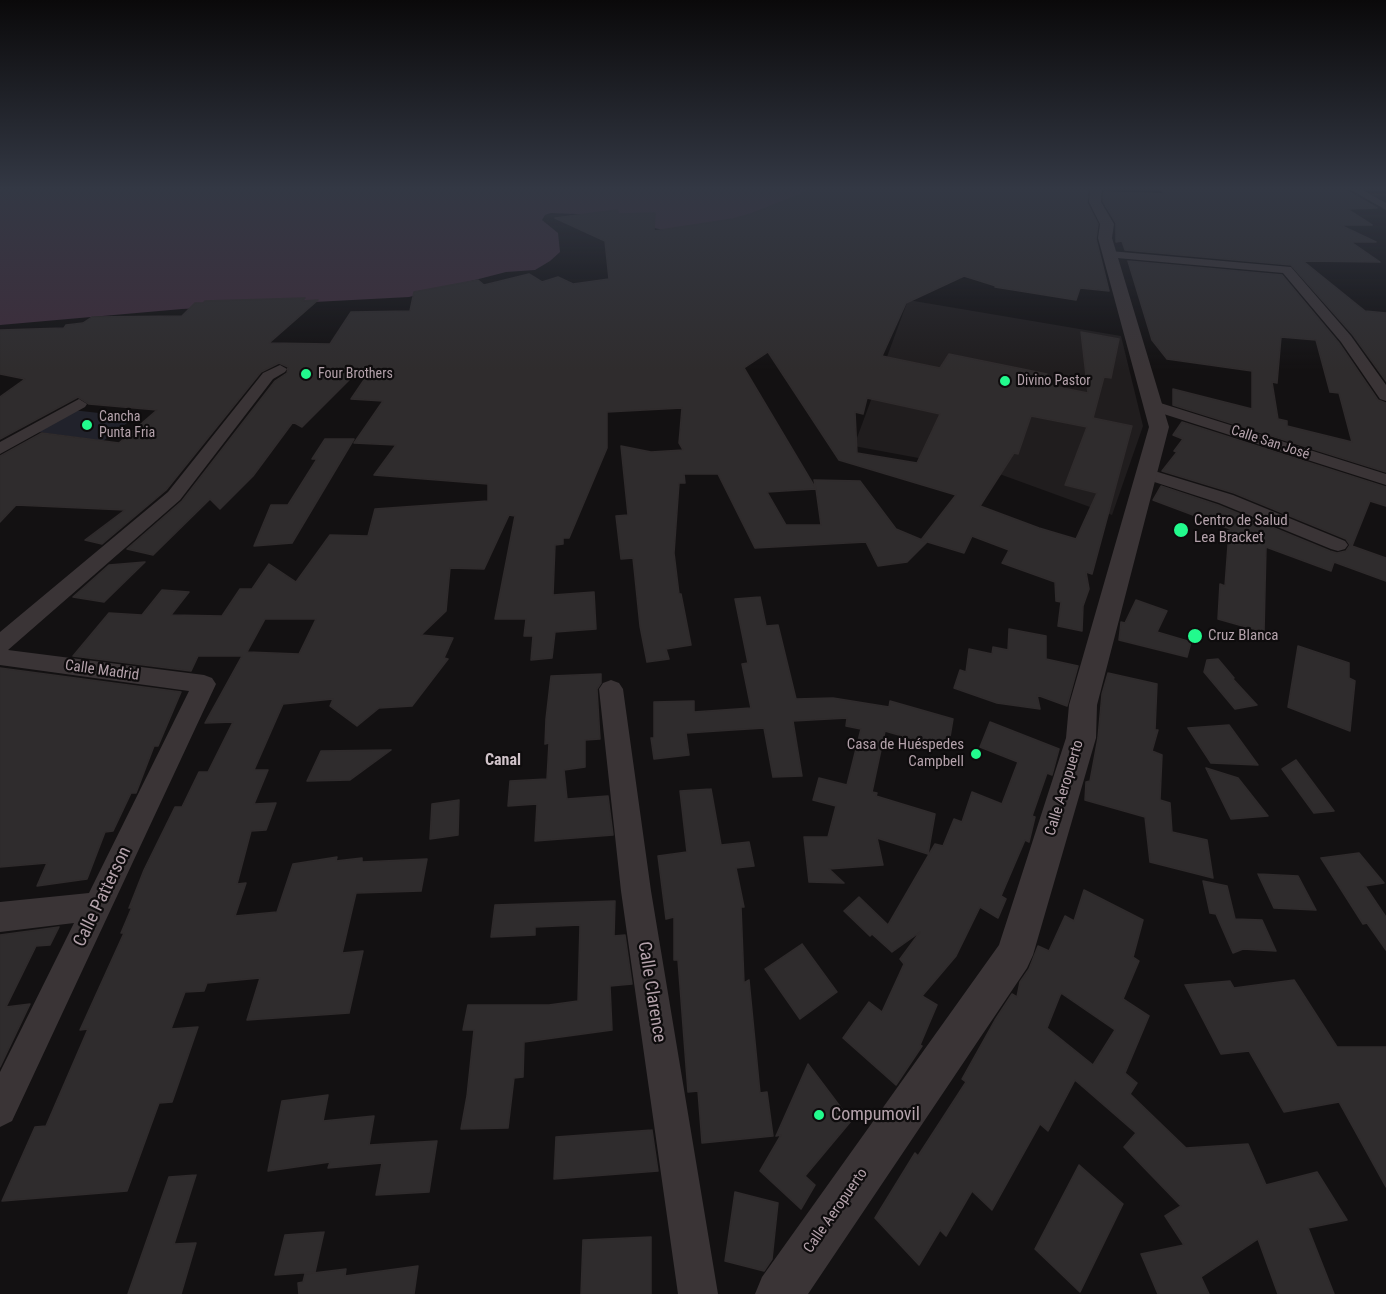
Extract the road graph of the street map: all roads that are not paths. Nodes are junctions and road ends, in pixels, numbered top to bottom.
1 (1108, 249) edge
2 (1110, 255) junction
3 (280, 369) dead end
4 (1386, 396) edge
5 (79, 404) dead end
6 (1154, 406) junction
7 (0, 449) edge
8 (1148, 474) junction
9 (1386, 480) edge
10 (1338, 544) dead end
11 (0, 644) edge
12 (0, 657) edge
13 (204, 684) joint
14 (611, 689) dead end
15 (98, 906) junction
16 (0, 917) edge
17 (0, 1109) edge
18 (698, 1294) edge
19 (779, 1294) edge

1 - 2 street, Calle Aeropuerto
2 - 4 street
2 - 6 street, Calle Aeropuerto
3 - 11 street
5 - 7 street
6 - 8 street, Calle Aeropuerto
6 - 9 street, Calle San José
8 - 10 street
8 - 19 street, Calle Aeropuerto
12 - 13 street, Calle Madrid
13 - 15 street, Calle Patterson
14 - 18 street, Calle Clarence
15 - 16 street
15 - 17 street, Calle Patterson

